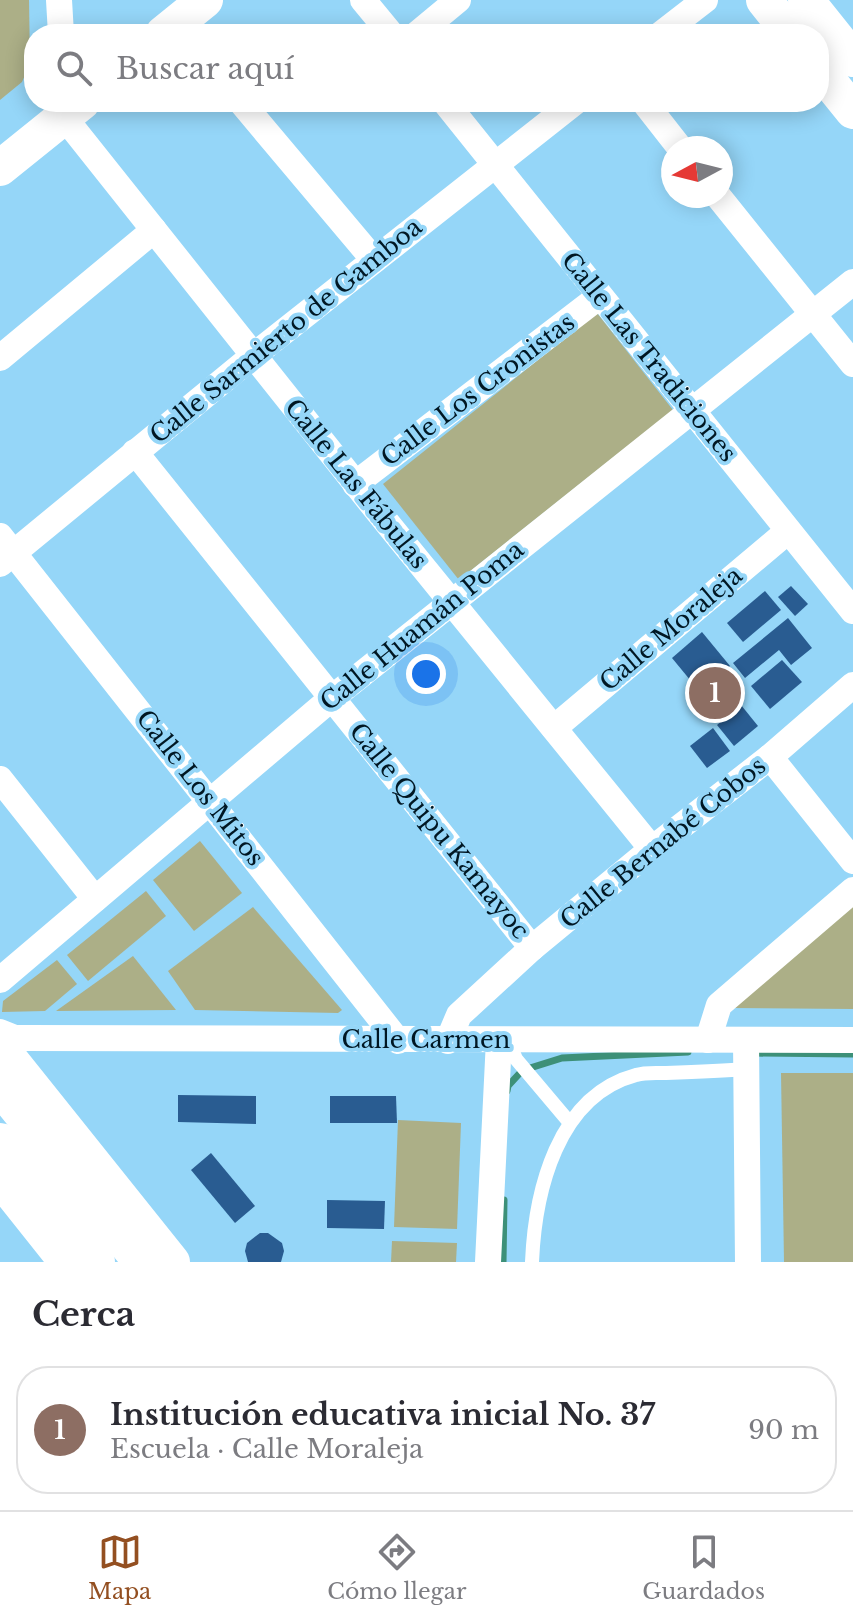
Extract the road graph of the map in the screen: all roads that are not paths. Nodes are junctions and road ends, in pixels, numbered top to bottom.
1 (59, 0) edge
2 (205, 0) edge
3 (363, 0) edge
4 (458, 0) edge
5 (705, 0) edge
6 (764, 0) edge
7 (806, 0) edge
8 (172, 21) edge
9 (60, 24) edge
10 (383, 24) edge
11 (429, 24) edge
12 (674, 24) edge
13 (783, 24) edge
14 (825, 24) edge
15 (829, 29) edge
16 (853, 59) edge
17 (829, 81) edge
18 (853, 111) edge
19 (56, 112) edge
20 (60, 112) edge
21 (70, 112) edge
22 (249, 112) edge
23 (453, 112) edge
24 (562, 112) edge
25 (652, 112) edge
26 (671, 136) edge
27 (0, 144) edge
28 (495, 165) junction
29 (0, 168) edge
30 (727, 208) edge
31 (154, 230) junction
32 (374, 260) junction
33 (853, 282) edge
34 (600, 296) junction
35 (812, 315) junction
36 (253, 356) junction
37 (0, 358) edge
38 (853, 364) edge
39 (693, 412) junction
40 (135, 452) junction
41 (355, 484) junction
42 (788, 531) junction
43 (4, 551) edge
44 (450, 602) junction
45 (853, 611) edge
46 (853, 685) edge
47 (332, 698) junction
48 (554, 728) junction
49 (770, 757) junction
50 (0, 779) edge
51 (211, 801) junction
52 (652, 849) junction
53 (853, 861) edge
54 (853, 890) edge
55 (95, 899) junction
56 (532, 948) junction
57 (0, 980) edge
58 (0, 1032) edge
59 (504, 1040) junction
60 (708, 1040) junction
61 (746, 1040) junction
62 (853, 1040) edge
63 (398, 1041) junction
64 (448, 1041) junction
65 (0, 1047) edge
66 (747, 1069) junction
67 (0, 1082) edge
68 (570, 1123) junction
69 (0, 1170) edge
70 (67, 1262) edge
71 (94, 1262) edge
72 (145, 1262) edge
73 (172, 1262) edge
74 (488, 1262) edge
75 (532, 1262) edge
76 (748, 1262) edge

1 - 9 street
2 - 8 street
3 - 10 street
4 - 11 street
5 - 12 street
6 - 13 street
7 - 14 street
15 - 16 street
17 - 18 street
19 - 27 street
20 - 29 street
21 - 31 street, Calle Las Fábulas
22 - 32 street
23 - 28 street, Calle Las Tradiciones
24 - 28 street, Calle Sarmierto de Gamboa
25 - 26 street
28 - 32 street, Calle Sarmierto de Gamboa
28 - 34 street, Calle Las Tradiciones
30 - 35 street
31 - 36 street, Calle Las Fábulas
31 - 37 street
32 - 36 street, Calle Sarmierto de Gamboa
33 - 35 street, Calle Huamán Poma
34 - 39 street, Calle Las Tradiciones
34 - 41 street, Calle Los Cronistas
35 - 38 street
35 - 39 street, Calle Huamán Poma
36 - 40 street, Calle Sarmierto de Gamboa
36 - 41 street, Calle Las Fábulas
39 - 42 street, Calle Las Tradiciones
39 - 44 street, Calle Huamán Poma
40 - 43 street, Calle Sarmierto de Gamboa
40 - 47 street, Calle Quipu Kamayoc
41 - 44 street, Calle Las Fábulas
42 - 45 street, Calle Las Tradiciones
42 - 48 street, Calle Moraleja
43 - 51 street, Calle Los Mitos
44 - 47 street, Calle Huamán Poma
44 - 48 street, Calle Las Fábulas
46 - 49 street, Calle Bernabé Cobos
47 - 51 street, Calle Huamán Poma
47 - 56 street, Calle Quipu Kamayoc
48 - 52 street, Calle Las Fábulas
49 - 52 street, Calle Bernabé Cobos
49 - 53 street
50 - 55 street
51 - 55 street, Calle Huamán Poma
51 - 63 street, Calle Los Mitos
52 - 56 street, Calle Bernabé Cobos
54 - 60 street
55 - 57 street, Calle Huamán Poma
56 - 64 street, Calle Bernabé Cobos
58 - 63 street, Calle Carmen
59 - 60 street, Calle Carmen
59 - 64 street, Calle Carmen
59 - 68 lane
59 - 74 street
60 - 61 street, Calle Carmen
61 - 62 street, Calle Carmen
61 - 66 street
63 - 64 street, Calle Carmen
65 - 73 street
66 - 68 lane
66 - 76 street
67 - 72 main road
68 - 75 lane
69 - 70 street
69 - 71 main road

